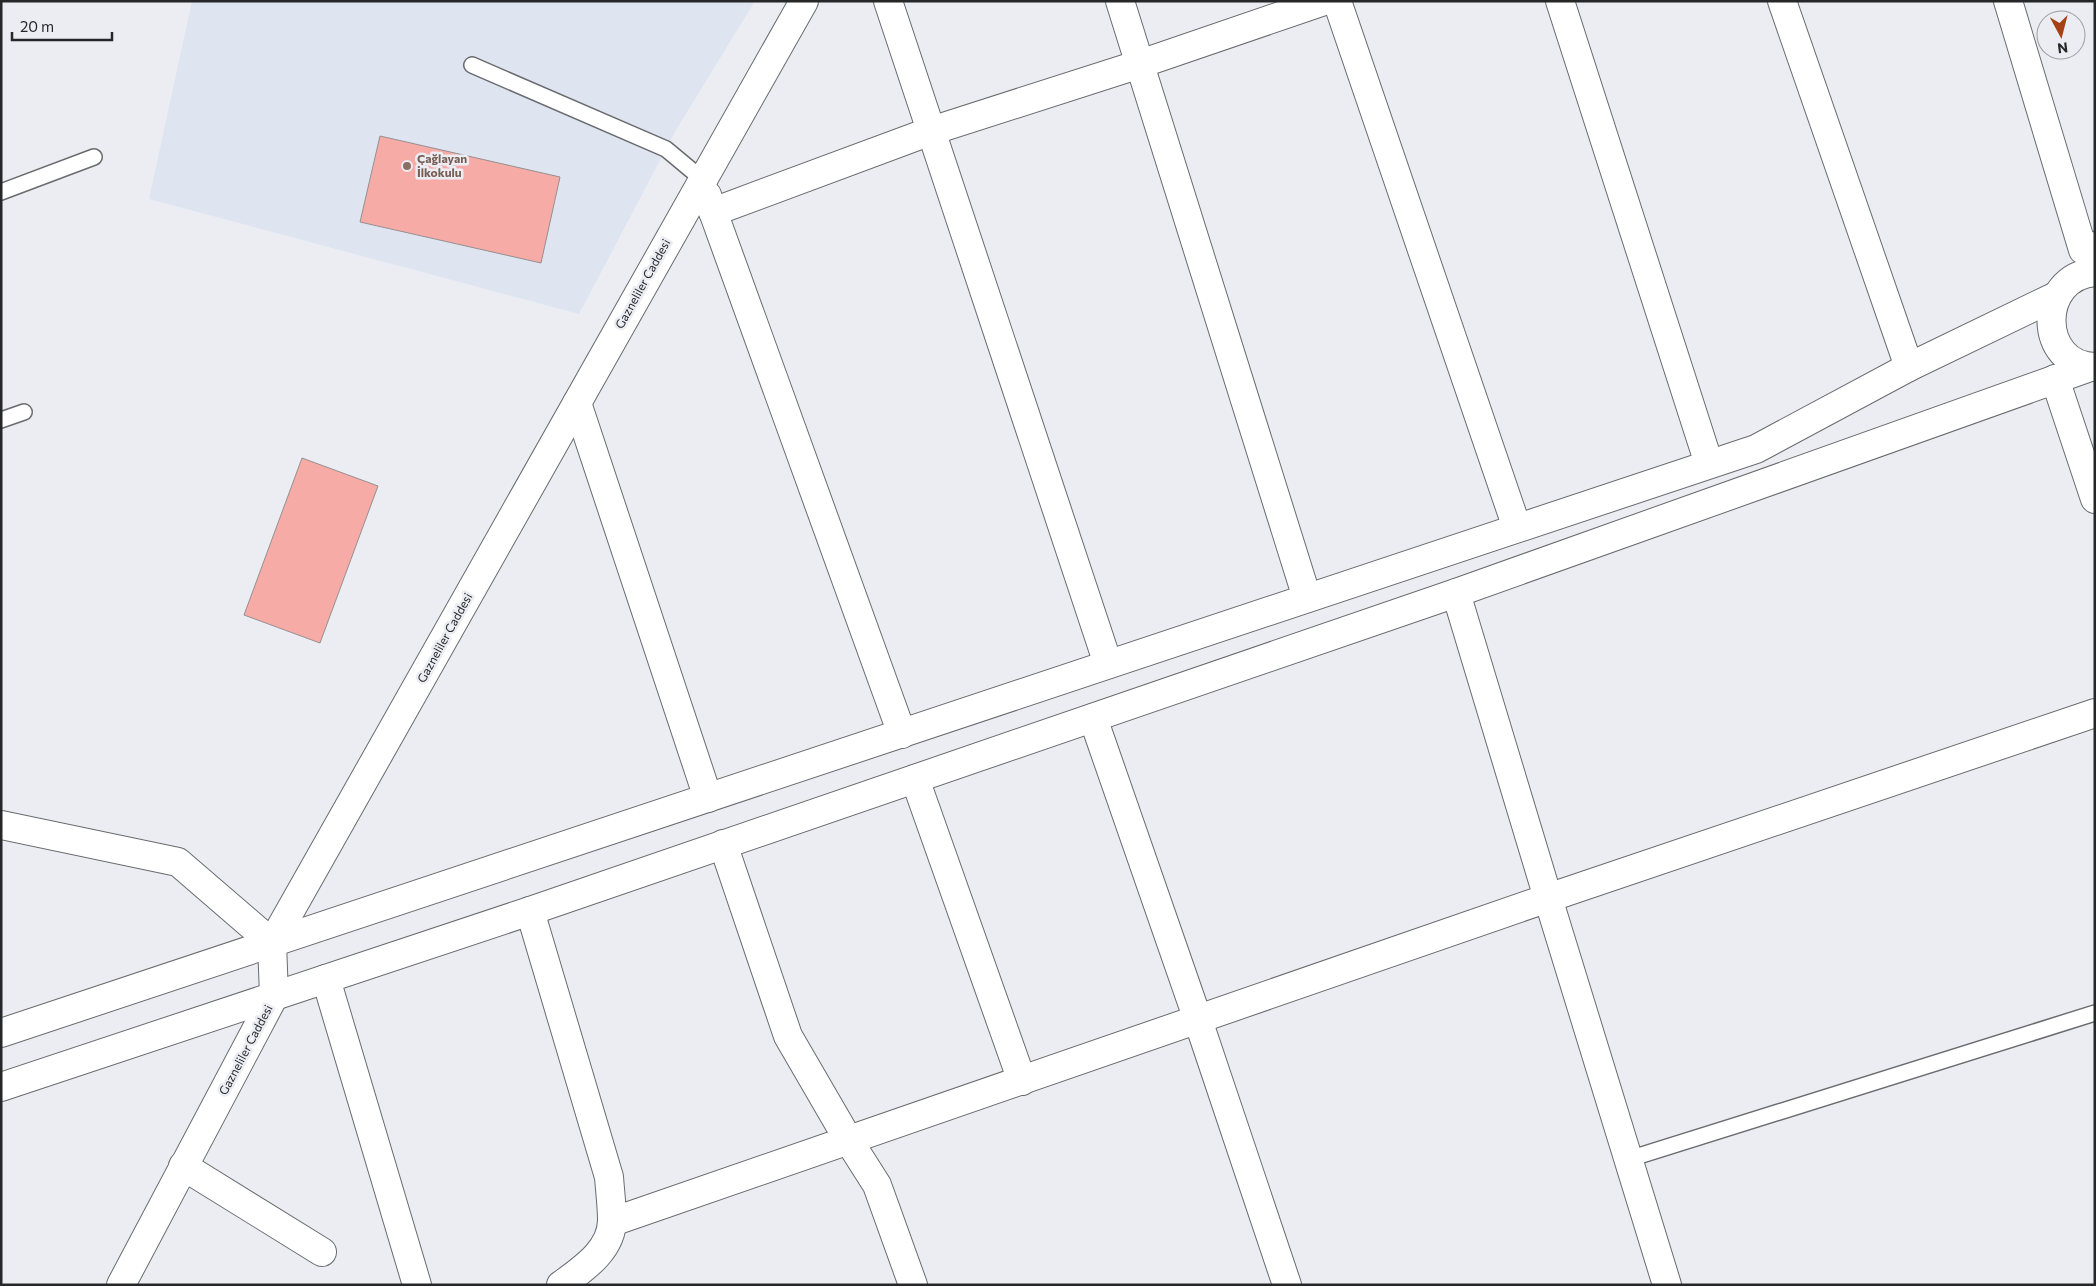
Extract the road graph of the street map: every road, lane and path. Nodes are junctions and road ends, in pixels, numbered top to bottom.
1 (804, 1) edge
2 (888, 1) edge
3 (1120, 1) edge
4 (1324, 1) edge
5 (1337, 1) edge
6 (1560, 1) edge
7 (1782, 1) edge
8 (2008, 1) edge
9 (1140, 64) junction
10 (472, 65) dead end
11 (931, 131) junction
12 (94, 157) dead end
13 (702, 179) junction
14 (1, 192) edge
15 (713, 212) junction
16 (2092, 252) edge
17 (2061, 291) junction
18 (1909, 367) junction
19 (2093, 367) edge
20 (2055, 379) junction
21 (577, 403) junction
22 (24, 412) dead end
23 (1, 420) edge
24 (1709, 464) junction
25 (2095, 499) edge
26 (1517, 528) junction
27 (1456, 594) junction
28 (1307, 598) junction
29 (1108, 664) junction
30 (2095, 713) edge
31 (1093, 718) junction
32 (902, 734) junction
33 (915, 779) junction
34 (708, 798) junction
35 (1, 825) edge
36 (723, 844) junction
37 (1548, 898) junction
38 (530, 911) junction
39 (272, 943) junction
40 (326, 979) junction
41 (274, 996) junction
42 (2095, 1013) edge
43 (1198, 1020) junction
44 (1, 1033) edge
45 (1022, 1081) junction
46 (1, 1087) edge
47 (849, 1141) junction
48 (1629, 1160) junction
49 (183, 1166) junction
50 (612, 1222) junction
51 (322, 1252) dead end
52 (121, 1285) edge
53 (417, 1285) edge
54 (561, 1285) edge
55 (913, 1285) edge
56 (1287, 1285) edge
57 (1667, 1285) edge

1 - 13 street, Gazneliler Caddesi
2 - 11 street
3 - 9 street
4 - 9 street
5 - 26 street
6 - 24 street
7 - 18 street
8 - 16 street
9 - 11 street
9 - 28 street
10 - 13 lane
11 - 15 street
11 - 29 street
12 - 14 lane
13 - 15 street
13 - 21 street, Gazneliler Caddesi
15 - 32 street
16 - 17 street
17 - 18 street
17 - 19 street
18 - 24 street
19 - 20 street
20 - 25 street
20 - 27 street
21 - 34 street
21 - 39 street, Gazneliler Caddesi
22 - 23 lane
24 - 26 street
26 - 28 street
27 - 31 street
27 - 37 street
28 - 29 street
29 - 32 street
30 - 37 street
31 - 33 street
31 - 43 street
32 - 34 street
33 - 36 street
33 - 45 street
34 - 39 street
35 - 39 street
36 - 38 street
36 - 47 street
37 - 43 street
37 - 48 street
38 - 40 street
38 - 50 street
39 - 41 street, Gazneliler Caddesi
39 - 44 street
40 - 41 street
40 - 53 street
41 - 46 street
41 - 49 street, Gazneliler Caddesi
42 - 48 lane
43 - 45 street
43 - 56 street
45 - 47 street
47 - 50 street
47 - 55 street
48 - 57 street
49 - 51 street
49 - 52 street, Gazneliler Caddesi
50 - 54 street

